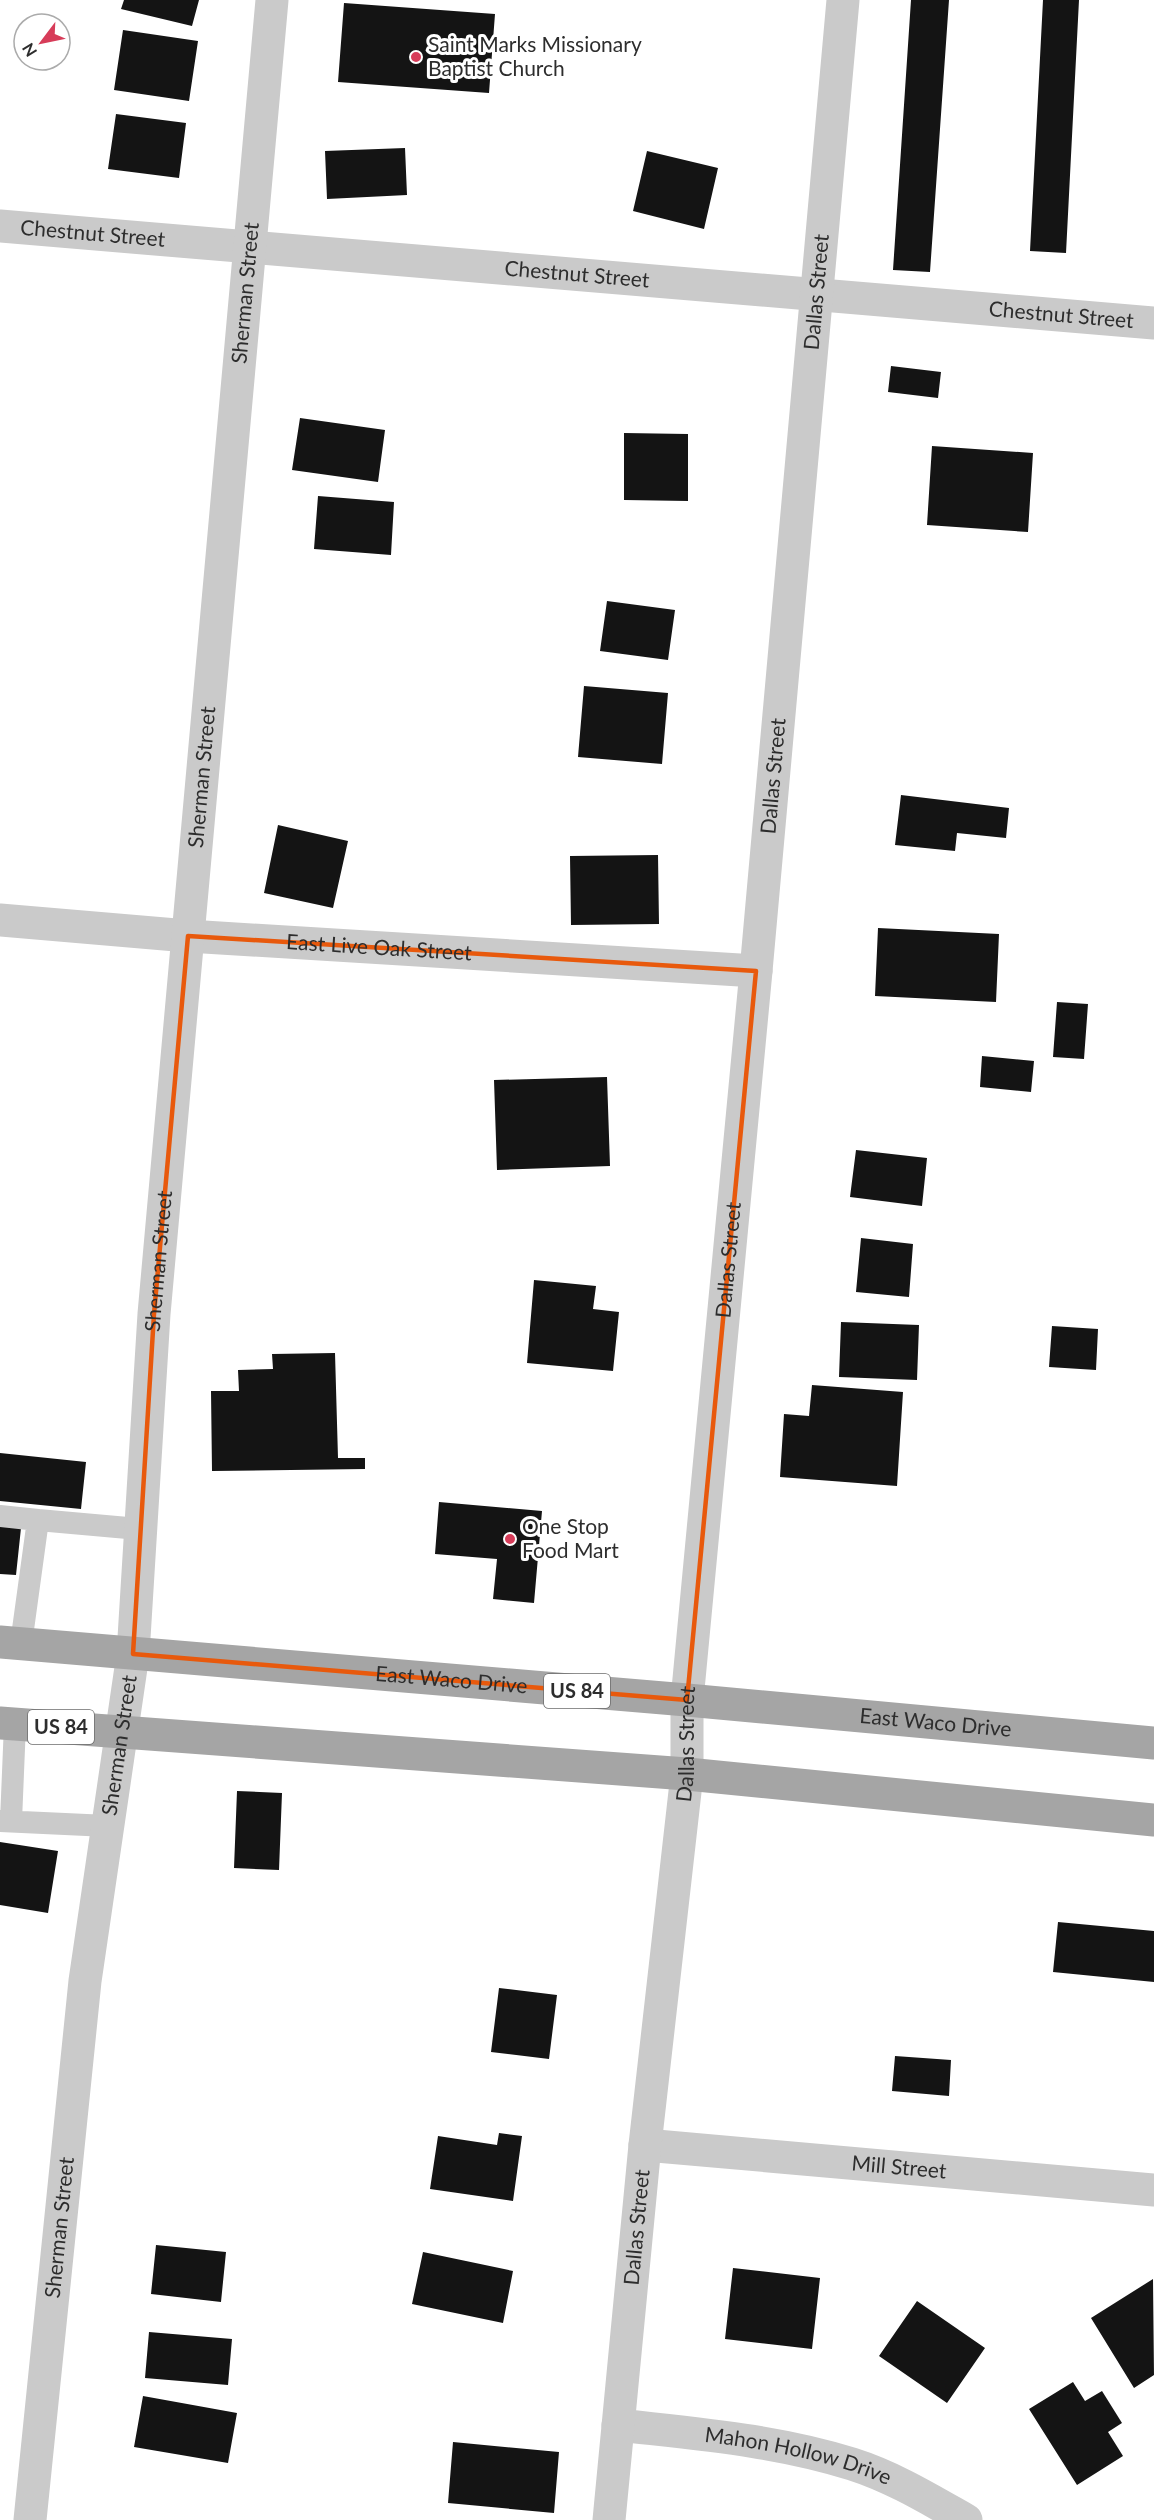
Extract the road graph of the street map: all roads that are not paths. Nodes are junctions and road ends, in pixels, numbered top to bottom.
1 (272, 0) edge
2 (843, 0) edge
3 (0, 226) edge
4 (250, 246) junction
5 (817, 293) junction
6 (1154, 324) edge
7 (0, 920) edge
8 (188, 936) junction
9 (756, 971) junction
10 (0, 1516) edge
11 (38, 1520) junction
12 (139, 1529) junction
13 (10, 1643) edge
14 (133, 1654) junction
15 (687, 1700) junction
16 (8, 1723) edge
17 (122, 1732) junction
18 (1154, 1743) edge
19 (687, 1774) junction
20 (1154, 1820) edge
21 (6, 1821) edge
22 (108, 1826) junction
23 (645, 2145) junction
24 (1154, 2190) edge
25 (618, 2425) junction
26 (30, 2520) edge
27 (609, 2520) edge
28 (966, 2520) edge

1 - 4 street, Sherman Street
2 - 5 street, Dallas Street
3 - 4 street, Chestnut Street
4 - 5 street, Chestnut Street
4 - 8 street, Sherman Street
5 - 6 street, Chestnut Street
5 - 9 street, Dallas Street
7 - 8 street, East Live Oak Street
8 - 9 street, East Live Oak Street
8 - 12 street, Sherman Street
9 - 15 street, Dallas Street
10 - 11 lane
11 - 12 lane
11 - 13 lane
12 - 14 street, Sherman Street
13 - 14 main road, East Waco Drive / US 84
14 - 15 main road, East Waco Drive / US 84
14 - 17 street, Sherman Street
15 - 18 main road, East Waco Drive / US 84
15 - 19 street, Dallas Street
16 - 17 main road, US 84
16 - 21 lane
17 - 19 main road, US 84
17 - 22 street, Sherman Street
19 - 20 main road, US 84
19 - 23 street, Dallas Street
21 - 22 lane
22 - 26 street, Sherman Street
23 - 24 street, Mill Street
23 - 25 street, Dallas Street
25 - 27 street, Dallas Street
25 - 28 street, Mahon Hollow Drive

